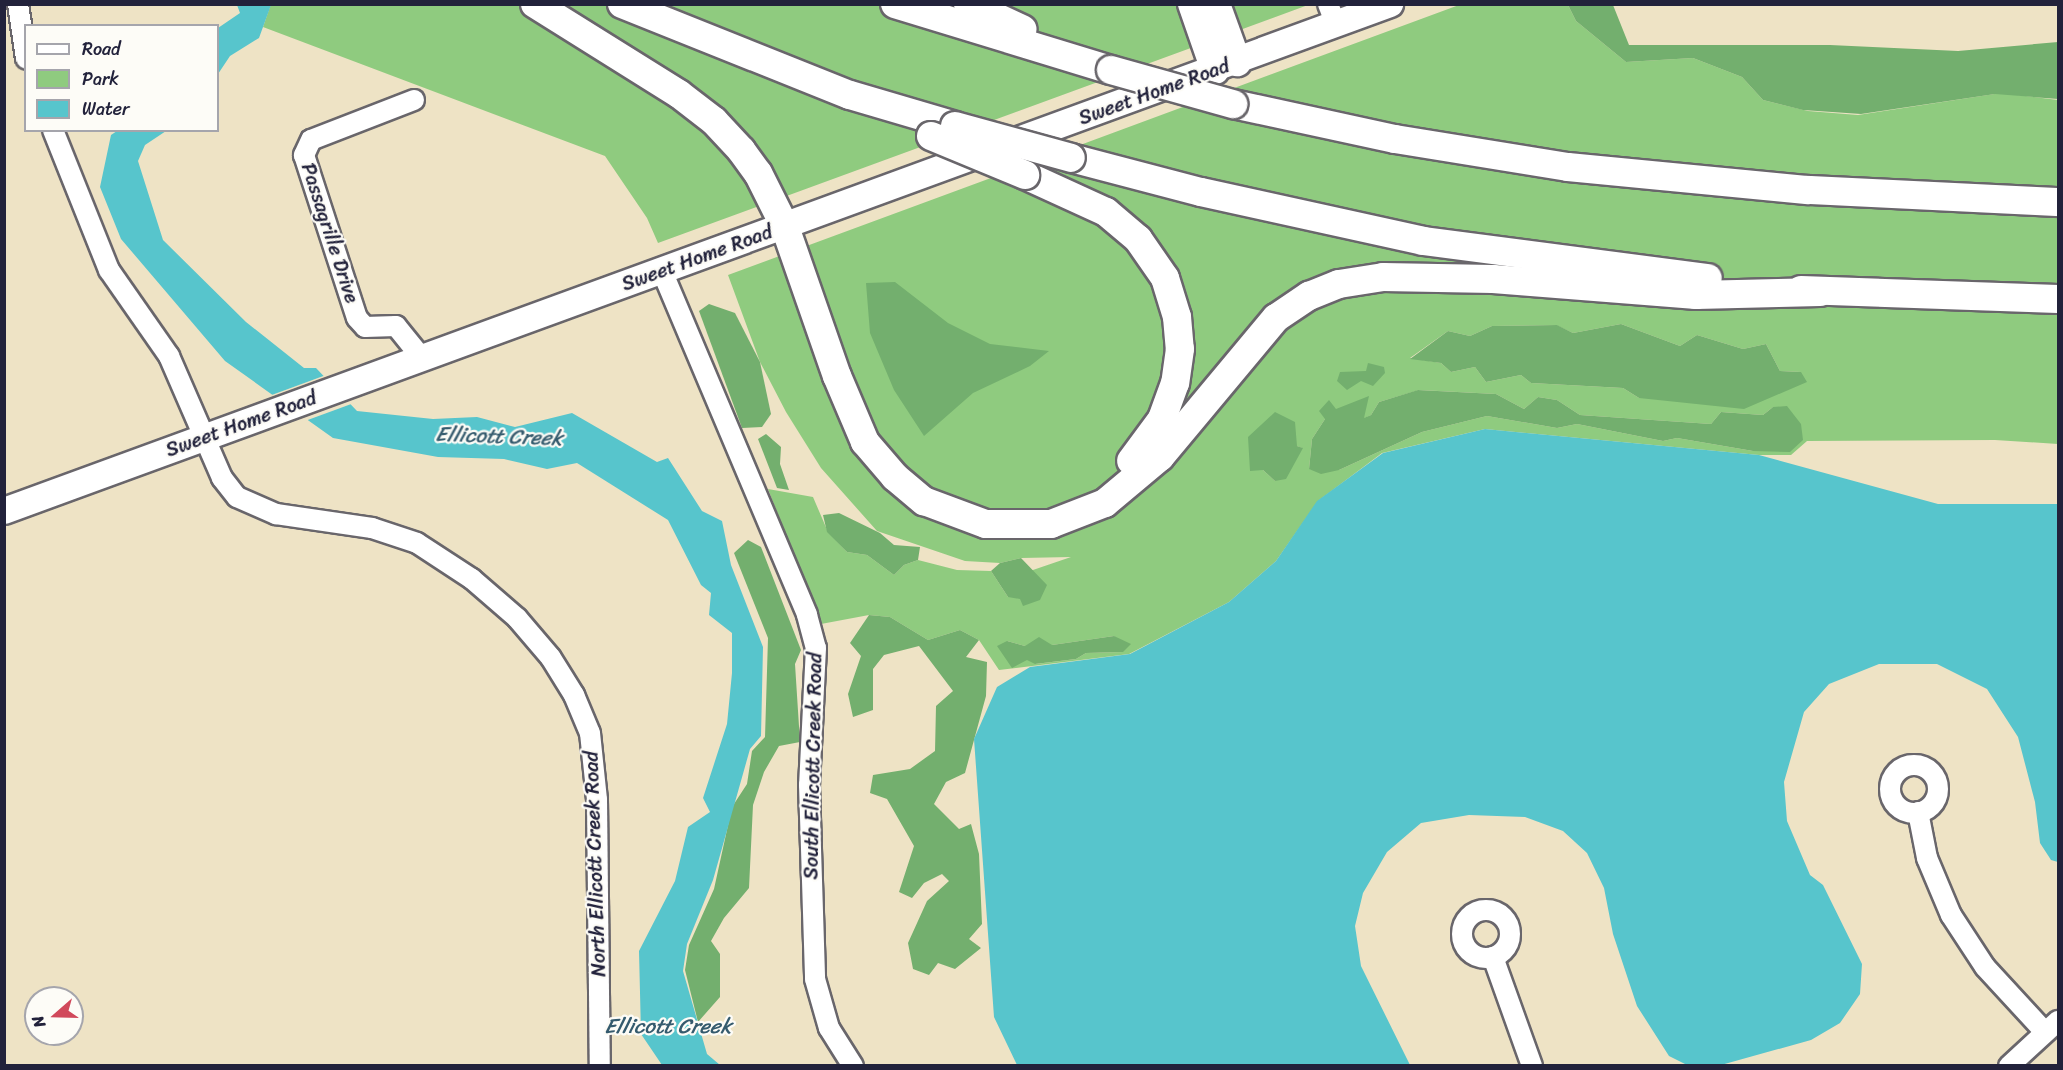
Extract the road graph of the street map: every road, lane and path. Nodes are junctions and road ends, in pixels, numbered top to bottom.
1 (18, 4) edge
2 (535, 4) edge
3 (622, 4) edge
4 (895, 4) edge
5 (968, 4) edge
6 (1192, 4) edge
7 (1216, 4) edge
8 (1390, 4) edge
9 (1332, 15) edge
10 (24, 44) edge
11 (1226, 66) junction
12 (1112, 70) junction
13 (414, 100) dead end
14 (943, 131) junction
15 (54, 132) edge
16 (2058, 202) edge
17 (794, 224) junction
18 (662, 271) junction
19 (1820, 292) junction
20 (2058, 299) edge
21 (421, 357) junction
22 (204, 436) junction
23 (4, 511) edge
24 (1918, 812) dead end
25 (1493, 957) dead end
26 (2052, 1027) edge
27 (600, 1065) edge
28 (853, 1065) edge
29 (1532, 1065) edge
30 (2009, 1065) edge

1 - 10 street
2 - 17 highway
3 - 14 highway
4 - 12 highway
5 - 12 highway
6 - 11 highway
7 - 11 highway
8 - 9 main road, Sweet Home Road
9 - 11 main road, Sweet Home Road
11 - 17 main road, Sweet Home Road
12 - 16 highway, bridge
13 - 21 street, Passagrille Drive
14 - 17 highway, bridge
14 - 19 highway, bridge
15 - 22 street, North Ellicott Creek Road
17 - 18 main road, Sweet Home Road
17 - 19 highway
18 - 21 main road, Sweet Home Road
18 - 28 street, South Ellicott Creek Road
19 - 20 highway
21 - 22 main road, Sweet Home Road
22 - 23 main road, Sweet Home Road
22 - 27 street, North Ellicott Creek Road
24 - 26 street
25 - 29 street
26 - 30 street

